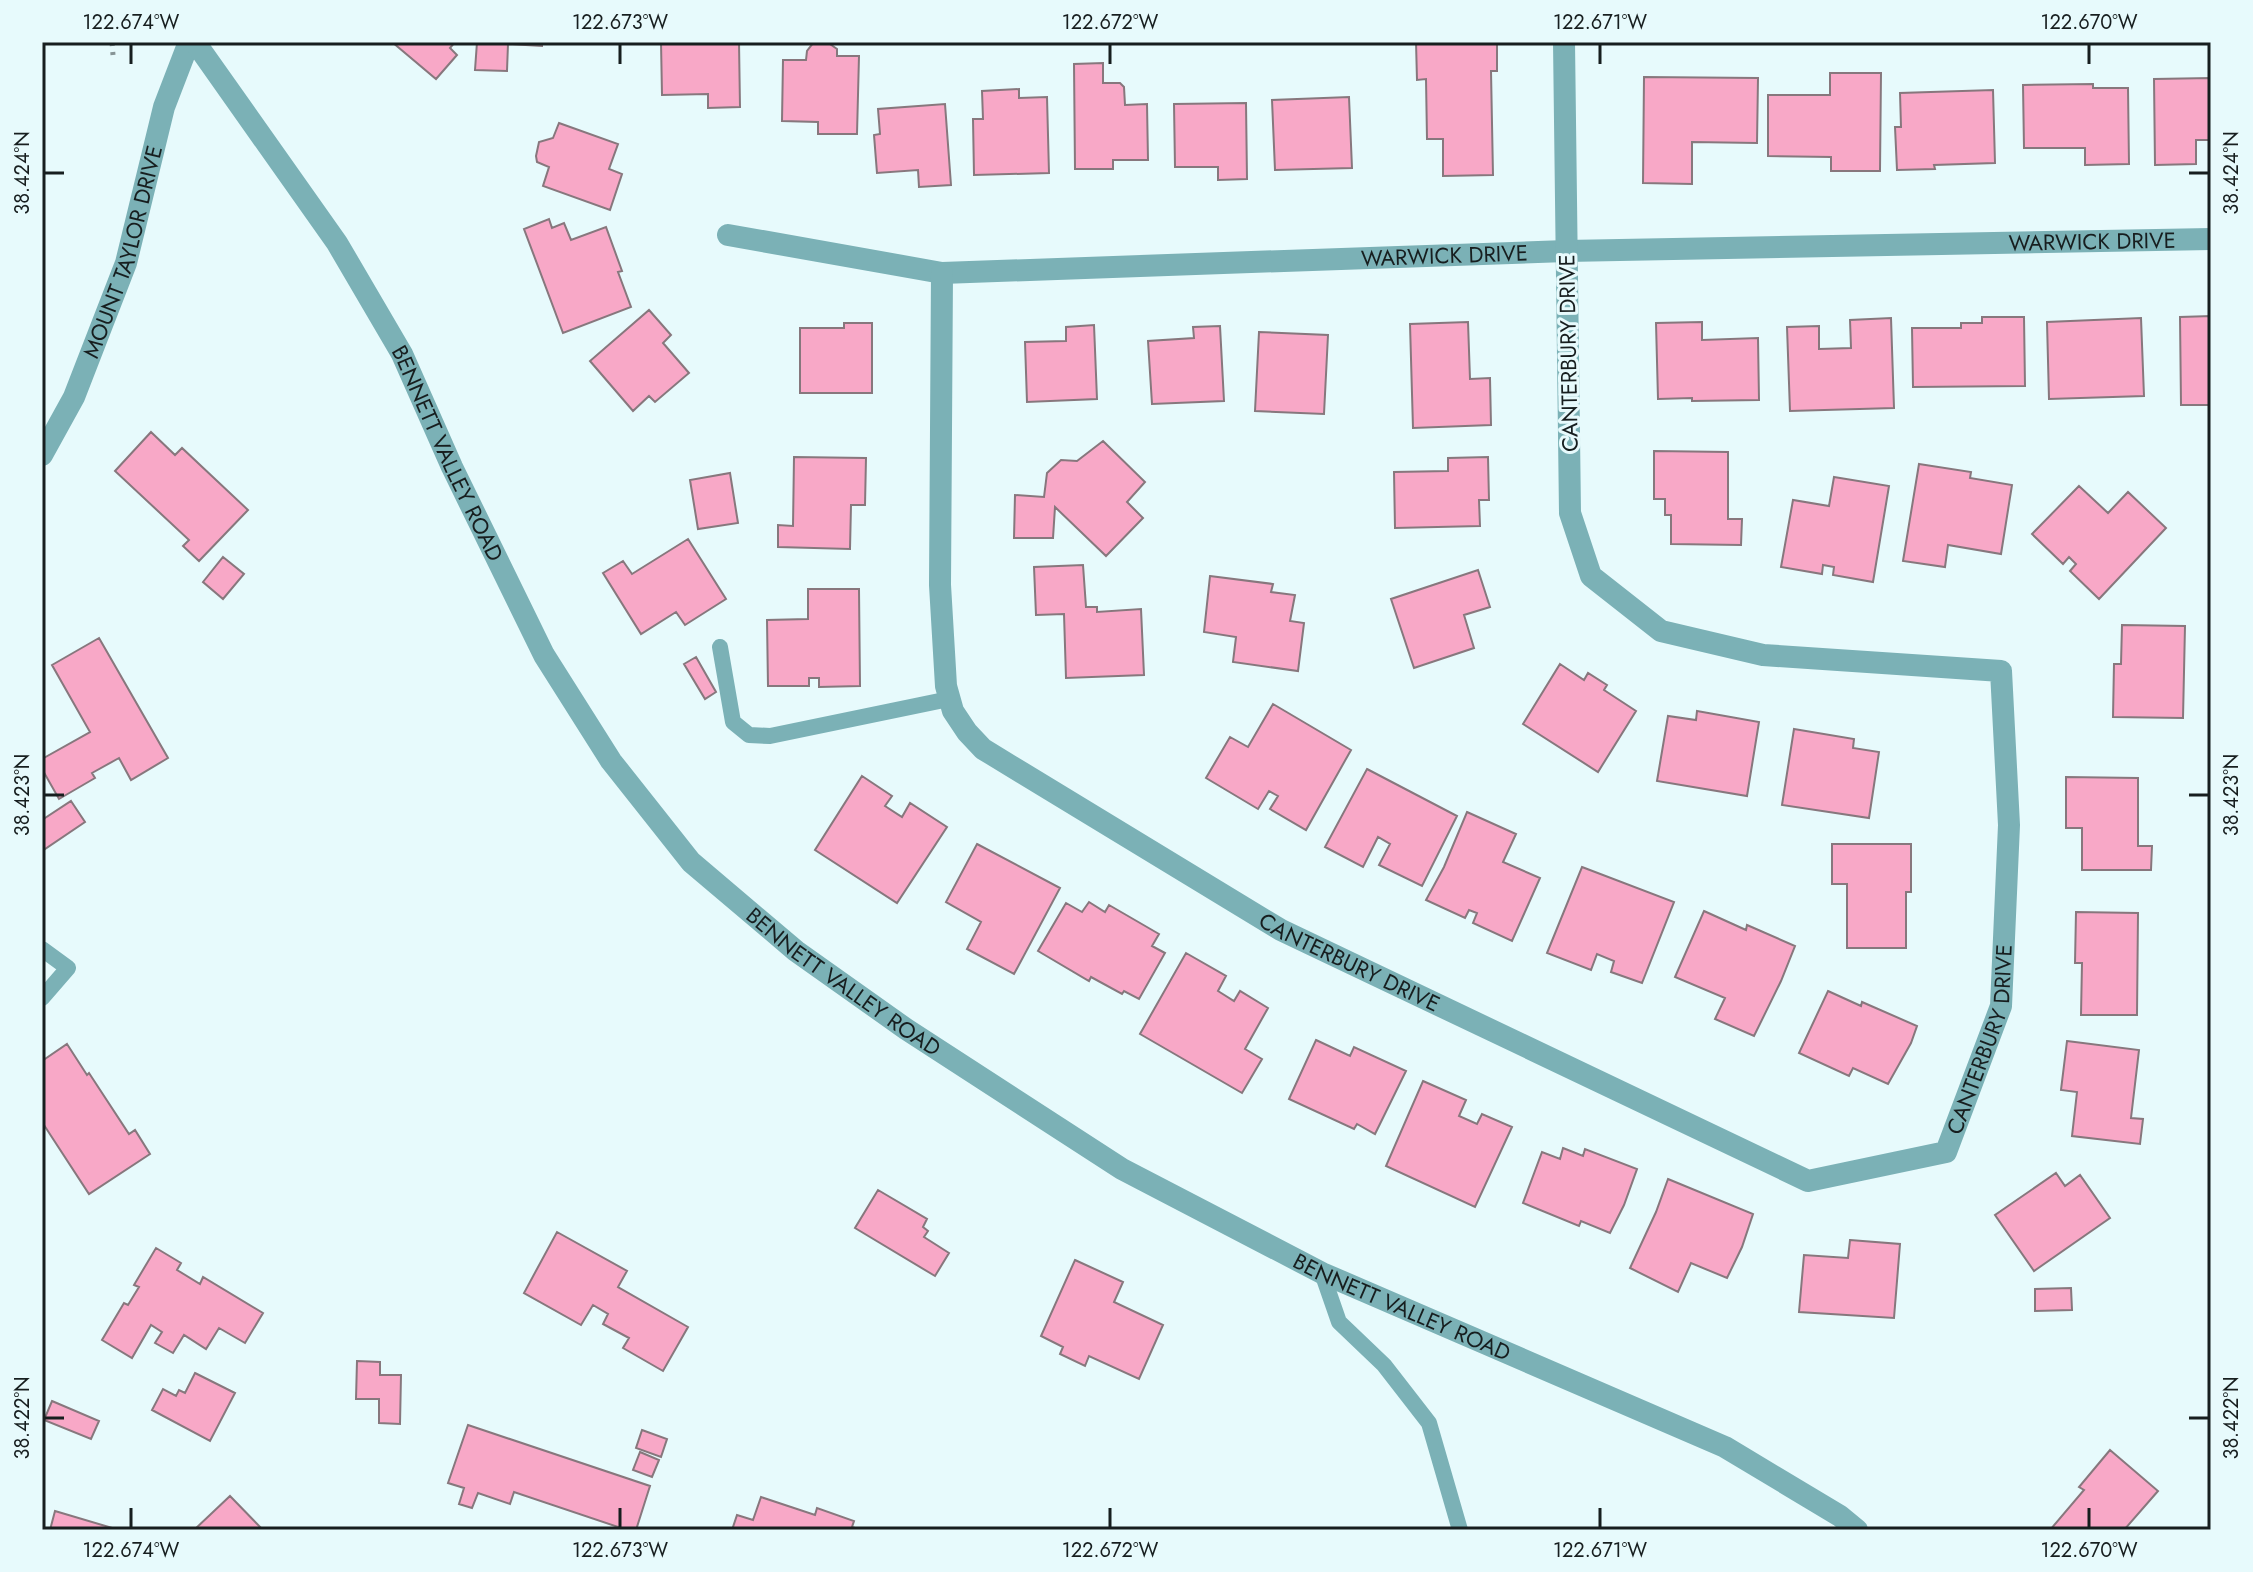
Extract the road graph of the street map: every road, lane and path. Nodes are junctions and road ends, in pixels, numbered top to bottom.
1 (112, 42) edge
2 (189, 42) edge
3 (195, 42) edge
4 (1564, 42) edge
5 (113, 55) dead end
6 (728, 235) dead end
7 (2211, 239) edge
8 (1566, 251) junction
9 (942, 273) junction
10 (42, 455) edge
11 (720, 647) dead end
12 (949, 699) junction
13 (42, 949) edge
14 (42, 998) edge
15 (1322, 1273) junction
16 (1846, 1525) edge
17 (1460, 1530) edge

1 - 5 path
2 - 10 street, MOUNT TAYLOR DRIVE
3 - 15 street, BENNETT VALLEY ROAD
4 - 8 street, CANTERBURY DRIVE
6 - 9 street, WARWICK DRIVE
7 - 8 street, WARWICK DRIVE
8 - 9 street, WARWICK DRIVE
8 - 12 street, CANTERBURY DRIVE
9 - 12 street, CANTERBURY DRIVE
11 - 12 lane
13 - 14 lane
15 - 16 street, BENNETT VALLEY ROAD
15 - 17 lane

